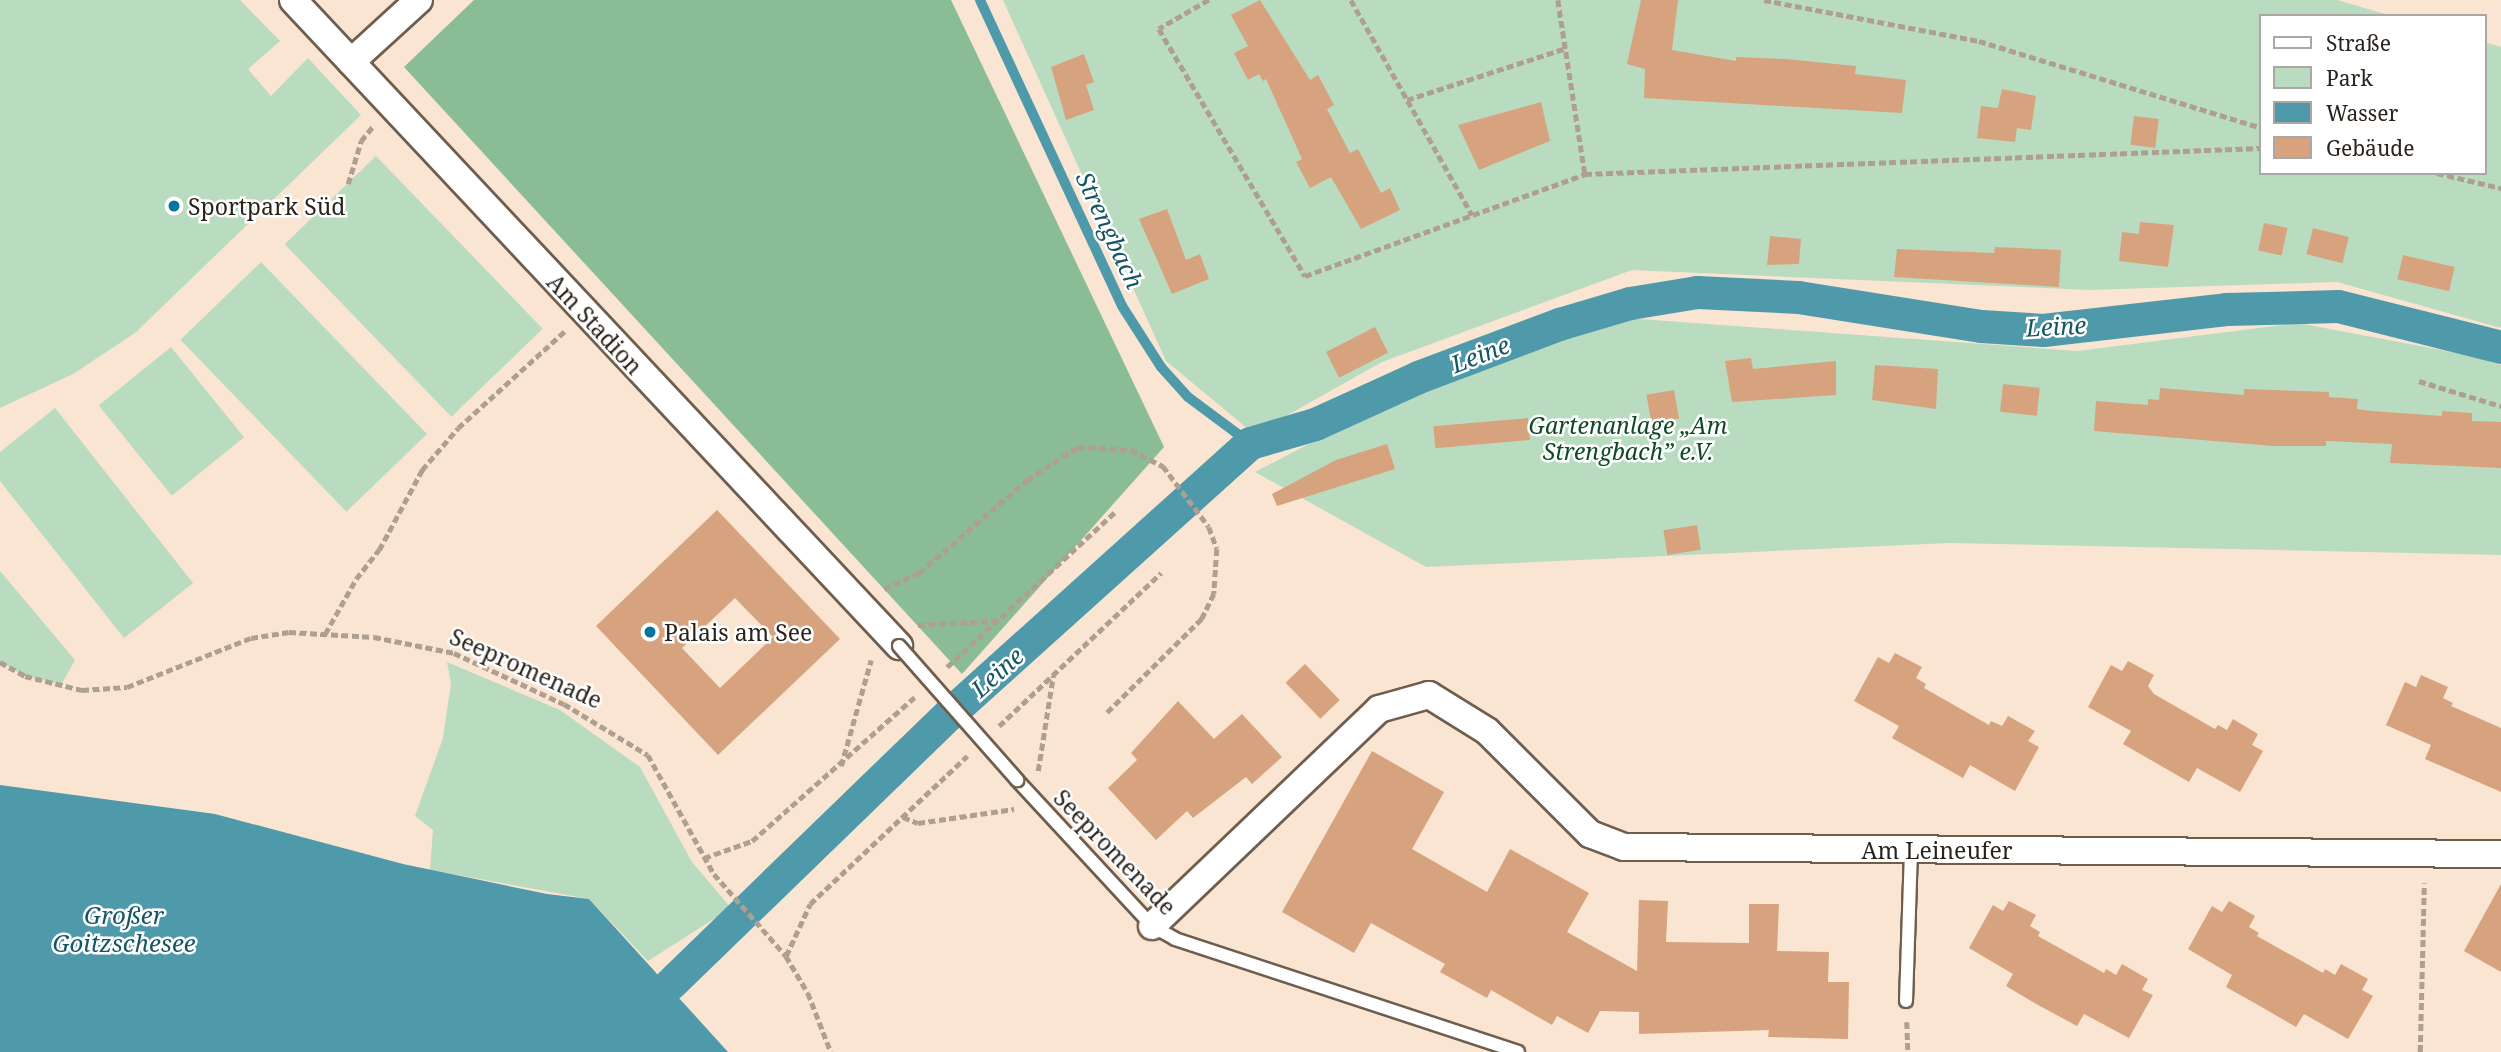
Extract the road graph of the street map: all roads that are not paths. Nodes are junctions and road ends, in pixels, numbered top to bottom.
1 (293, 0) edge
2 (419, 0) edge
3 (352, 62) junction
4 (899, 646) joint
5 (1911, 850) junction
6 (2501, 854) edge
7 (1152, 926) junction
8 (1906, 1001) road end
9 (1518, 1052) edge

1 - 3 street, Am Stadion
2 - 3 street
3 - 4 street, Am Stadion
4 - 7 lane, Seepromenade, bridge
5 - 6 street, Am Leineufer
5 - 7 street, Am Leineufer
5 - 8 lane
7 - 9 lane, Seepromenade

